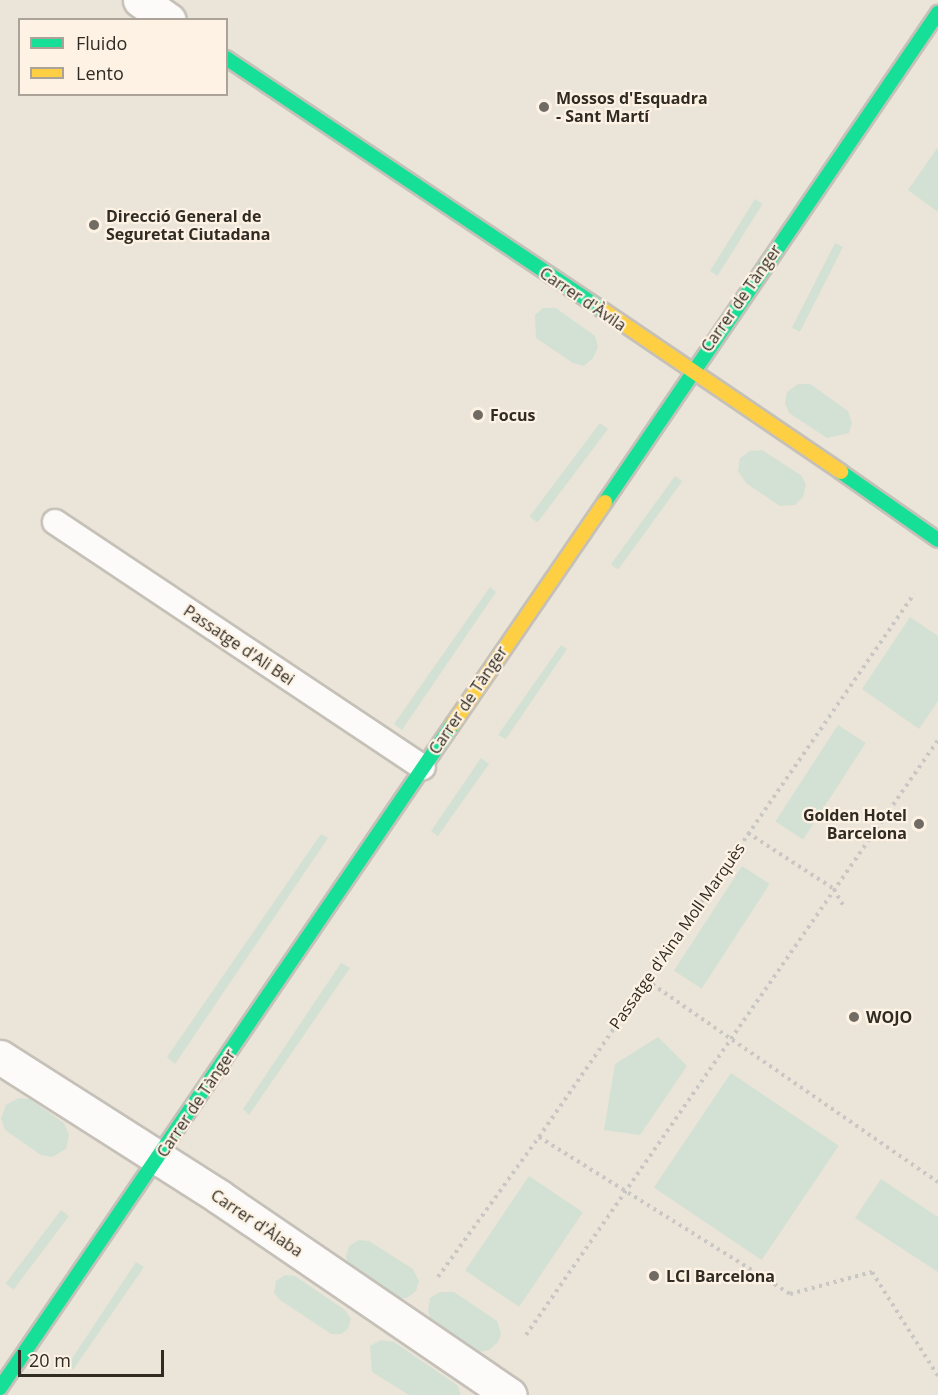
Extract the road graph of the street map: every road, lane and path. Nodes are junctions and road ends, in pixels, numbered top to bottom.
1 (140, 0) edge
2 (938, 13) edge
3 (166, 18) edge
4 (228, 59) edge
5 (692, 370) junction
6 (55, 522) dead end
7 (938, 540) edge
8 (914, 594) dead end
9 (938, 740) edge
10 (423, 766) junction
11 (748, 833) junction
12 (834, 889) junction
13 (844, 907) dead end
14 (646, 980) junction
15 (730, 1038) junction
16 (0, 1057) edge
17 (539, 1137) junction
18 (159, 1158) junction
19 (938, 1182) edge
20 (626, 1192) junction
21 (438, 1277) dead end
22 (526, 1335) dead end
23 (938, 1376) edge
24 (0, 1388) edge
25 (510, 1395) edge

1 - 3 street
2 - 5 street, Carrer de Tànger
4 - 5 street, Carrer d'Àvila
5 - 7 street, Carrer d'Àvila
5 - 10 street, Carrer de Tànger
6 - 10 lane, Passatge d'Ali Bei
8 - 11 path, Passatge d'Aina Moll Marquès
9 - 12 path
10 - 18 street, Carrer de Tànger
11 - 12 path
11 - 14 path, Passatge d'Aina Moll Marquès
12 - 13 path
12 - 15 path
14 - 15 path
14 - 17 path, Passatge d'Aina Moll Marquès
15 - 19 path
15 - 20 path
16 - 18 street, Carrer d'Àlaba
17 - 20 path
17 - 21 path, Passatge d'Aina Moll Marquès
18 - 24 street, Carrer de Tànger
18 - 25 street, Carrer d'Àlaba
20 - 22 path
20 - 23 path

